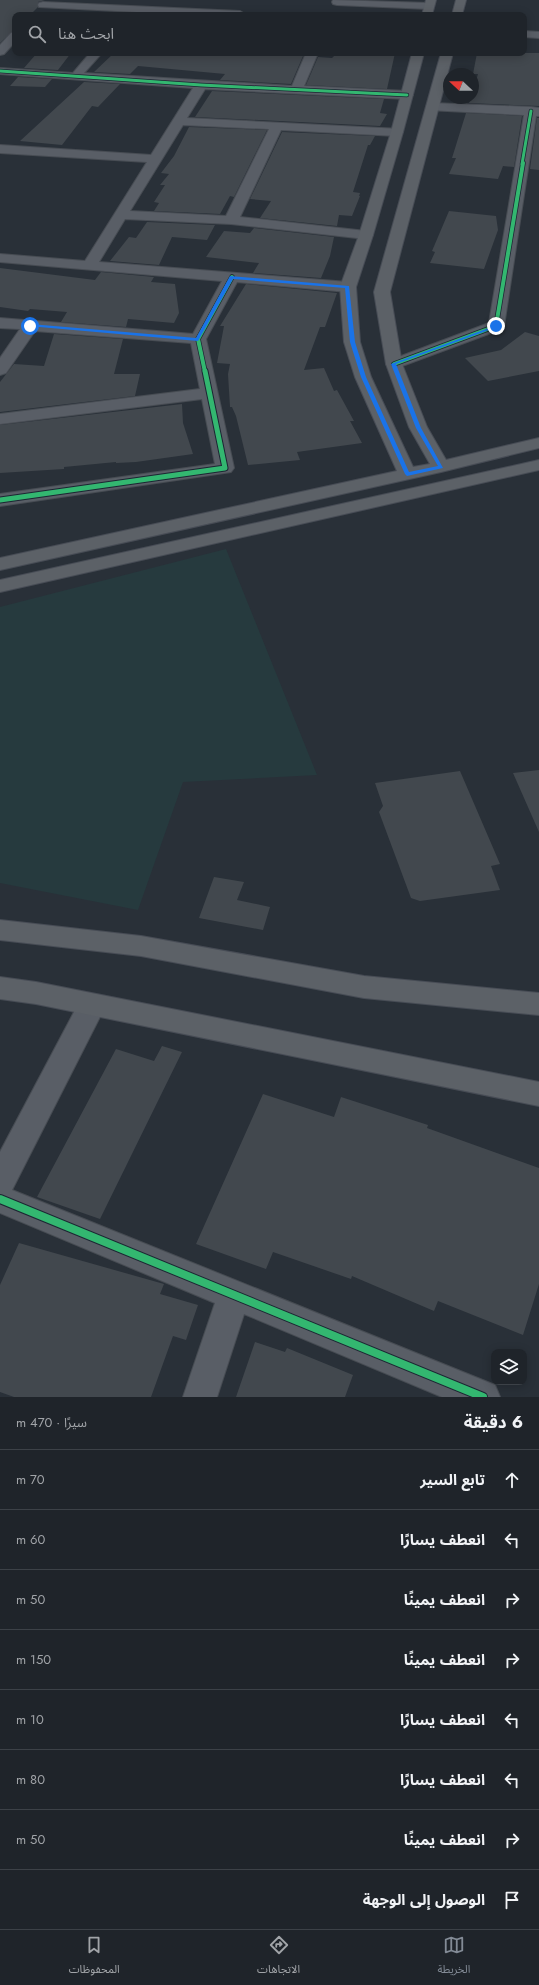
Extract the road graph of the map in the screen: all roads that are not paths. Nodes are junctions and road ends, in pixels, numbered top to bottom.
1 (461, 0) edge
2 (45, 2) edge
3 (337, 4) edge
4 (247, 5) dead end
5 (429, 7) edge
6 (36, 12) edge
7 (129, 12) edge
8 (242, 12) edge
9 (458, 12) edge
10 (527, 34) edge
11 (539, 35) edge
12 (12, 38) edge
13 (0, 52) edge
14 (93, 56) edge
15 (311, 56) edge
16 (417, 56) edge
17 (445, 56) edge
18 (0, 71) edge
19 (77, 75) junction
20 (201, 85) junction
21 (297, 89) junction
22 (407, 95) junction
23 (432, 107) junction
24 (535, 111) edge
25 (179, 121) junction
26 (277, 125) junction
27 (397, 132) junction
28 (0, 149) edge
29 (156, 159) junction
30 (121, 215) junction
31 (231, 220) junction
32 (366, 235) junction
33 (0, 258) edge
34 (90, 265) junction
35 (232, 277) junction
36 (348, 287) junction
37 (0, 323) edge
38 (30, 326) junction
39 (198, 339) junction
40 (394, 364) junction
41 (0, 370) edge
42 (209, 393) junction
43 (0, 419) edge
44 (539, 443) edge
45 (539, 465) edge
46 (441, 467) junction
47 (407, 474) junction
48 (0, 500) edge
49 (0, 564) edge
50 (0, 586) edge
51 (0, 930) edge
52 (0, 988) edge
53 (92, 1004) junction
54 (539, 1004) edge
55 (539, 1094) edge
56 (0, 1182) edge
57 (0, 1199) edge
58 (234, 1295) junction
59 (200, 1397) edge
60 (483, 1397) edge

1 - 9 main road
2 - 6 street
2 - 7 street
3 - 5 street
4 - 8 street
10 - 11 street
12 - 13 street
14 - 19 street
15 - 21 street
16 - 22 main road
17 - 23 main road
18 - 19 street
19 - 20 street
20 - 21 street
20 - 25 street
21 - 22 street
22 - 27 main road
23 - 24 street
23 - 40 main road
24 - 40 street
25 - 26 street
25 - 29 street
26 - 27 street
26 - 31 street
27 - 32 main road
28 - 29 street
29 - 30 street
30 - 31 street
30 - 34 street
31 - 32 street
32 - 36 main road
33 - 34 street
34 - 35 street
35 - 36 street
35 - 39 street
36 - 47 main road
37 - 38 street
38 - 39 street
38 - 41 street
39 - 42 street
40 - 46 main road
42 - 43 street
42 - 48 street
44 - 46 main road
45 - 50 main road
46 - 47 main road
47 - 49 main road
51 - 54 main road
52 - 53 main road
53 - 55 main road
53 - 56 street
57 - 58 street
58 - 59 street
58 - 60 street

